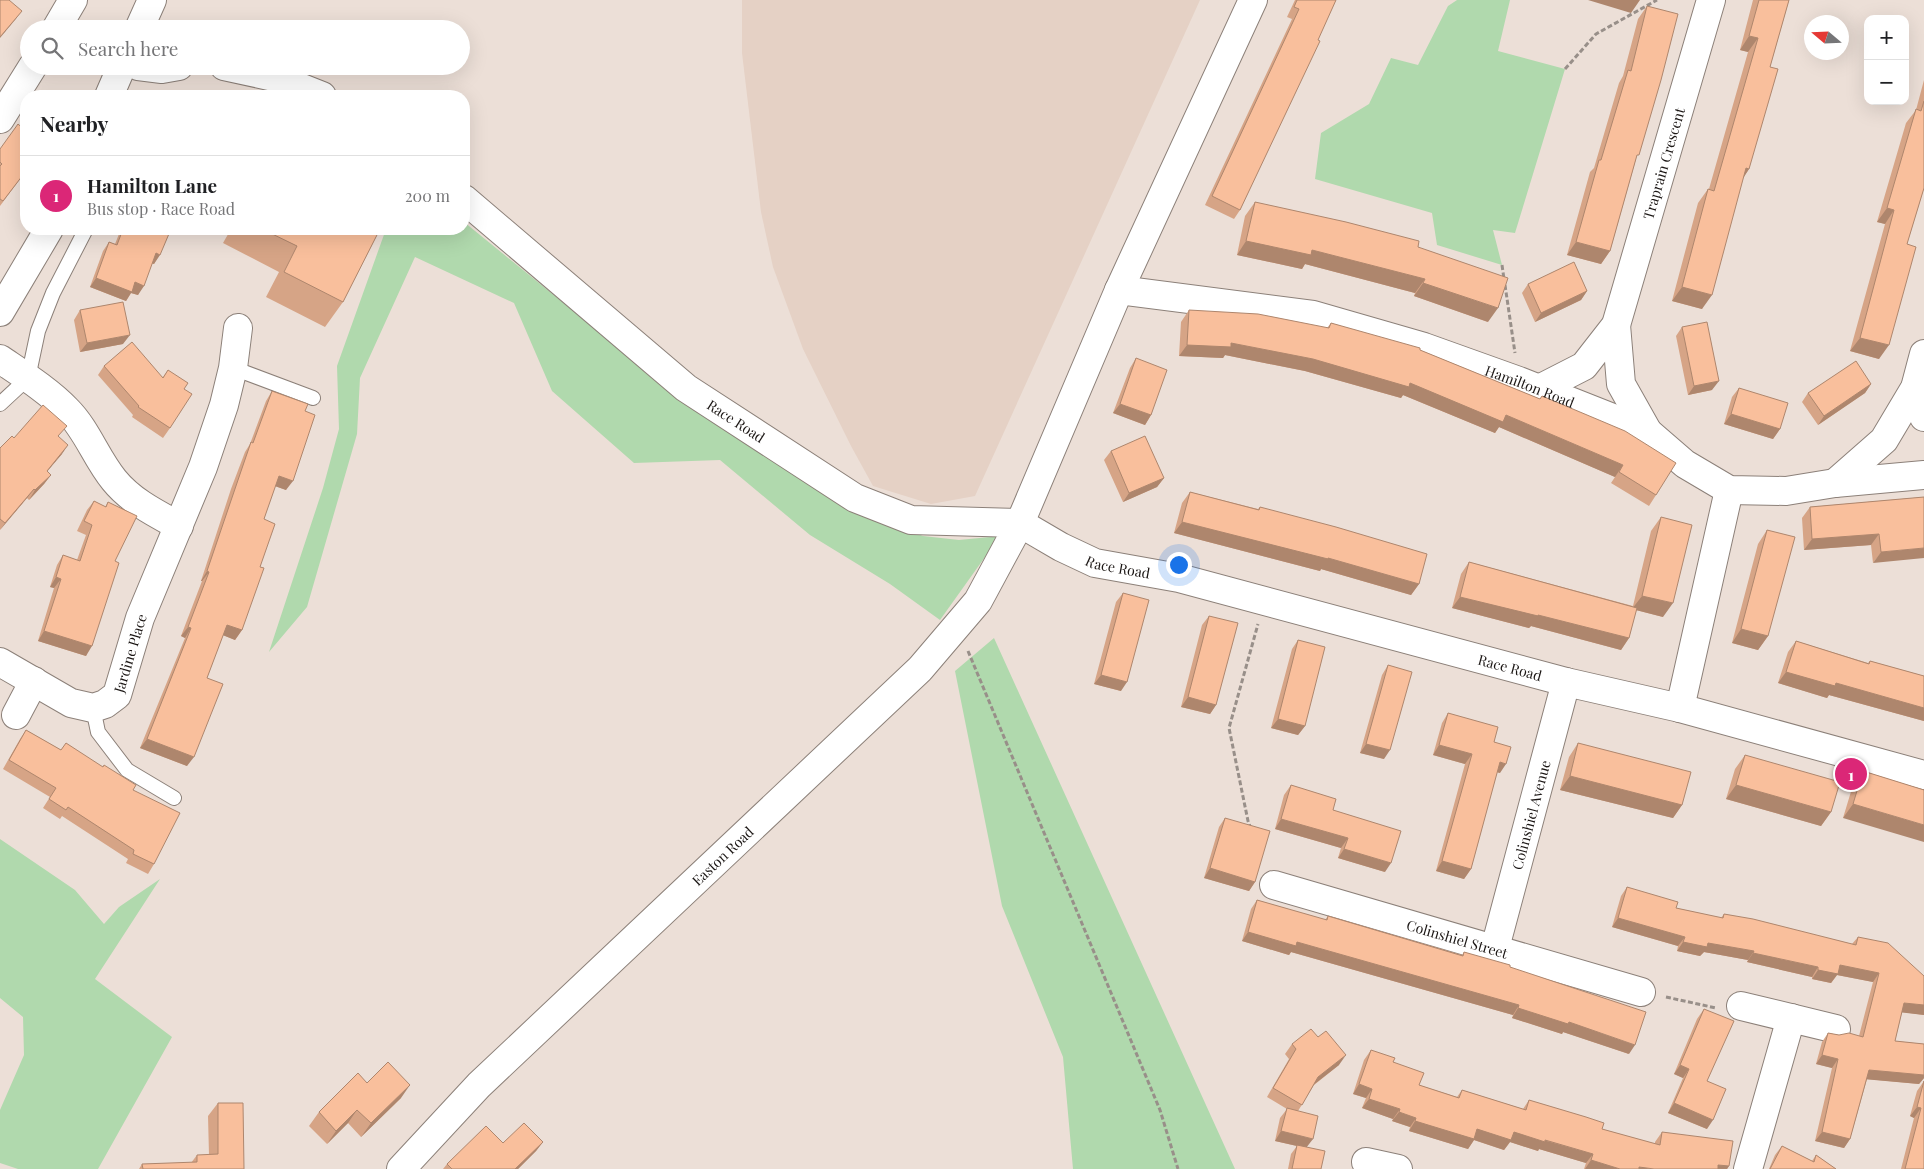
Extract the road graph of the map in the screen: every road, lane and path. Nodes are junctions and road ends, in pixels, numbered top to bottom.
1 (73, 0) edge
2 (152, 0) edge
3 (1253, 0) edge
4 (1657, 0) edge
5 (1711, 0) edge
6 (61, 20) edge
7 (143, 20) edge
8 (1565, 69) dead end
9 (28, 75) edge
10 (118, 75) edge
11 (265, 75) edge
12 (112, 90) edge
13 (307, 90) edge
14 (0, 120) edge
15 (470, 204) edge
16 (45, 235) edge
17 (83, 235) edge
18 (1502, 265) dead end
19 (1119, 290) junction
20 (0, 312) edge
21 (1616, 325) junction
22 (238, 328) dead end
23 (1924, 354) edge
24 (0, 359) edge
25 (233, 368) junction
26 (28, 378) junction
27 (1529, 385) junction
28 (1915, 388) junction
29 (313, 398) dead end
30 (0, 404) edge
31 (1924, 417) edge
32 (1648, 432) junction
33 (1924, 475) edge
34 (1836, 483) junction
35 (1729, 490) junction
36 (1020, 523) junction
37 (179, 526) junction
38 (1264, 601) junction
39 (958, 625) junction
40 (0, 662) edge
41 (34, 681) junction
42 (1566, 682) junction
43 (93, 708) junction
44 (1680, 708) junction
45 (16, 715) dead end
46 (1924, 775) edge
47 (174, 798) dead end
48 (1252, 830) edge
49 (1274, 885) dead end
50 (1495, 948) junction
51 (1641, 992) joint
52 (1741, 1006) joint
53 (1791, 1018) junction
54 (1836, 1029) dead end
55 (1366, 1162) dead end
56 (401, 1169) edge
57 (1178, 1169) edge
58 (1398, 1169) edge
59 (1748, 1169) edge

1 - 6 street
2 - 7 street
3 - 19 street, Easton Road
4 - 8 path
5 - 21 street, Traprain Crescent
9 - 14 street
10 - 12 street
11 - 13 street
15 - 36 street, Race Road
16 - 20 street
17 - 26 lane
18 - 27 path
19 - 27 street, Hamilton Road
19 - 36 street, Easton Road
21 - 27 street, Traprain Crescent
21 - 32 street, Traprain Crescent
22 - 25 street, Jardine Place
23 - 28 street
24 - 26 street
25 - 29 lane
25 - 37 street, Jardine Place
26 - 30 lane
26 - 37 street
27 - 32 street, Hamilton Road
28 - 31 street
28 - 34 street
32 - 35 street, Hamilton Road
33 - 34 street, Hamilton Road
34 - 35 street, Hamilton Road
35 - 44 street
36 - 38 street, Race Road
36 - 39 street, Easton Road
37 - 43 street, Jardine Place
38 - 42 street, Race Road
38 - 48 path
39 - 56 street, Easton Road
39 - 57 path
40 - 41 street
41 - 43 street
41 - 45 street
42 - 44 street, Race Road
42 - 50 street, Colinshiel Avenue
43 - 47 lane
44 - 46 street, Race Road
49 - 50 street, Colinshiel Street
50 - 51 street, Colinshiel Street
51 - 52 path
52 - 53 street
53 - 54 street
53 - 59 street
55 - 58 street

